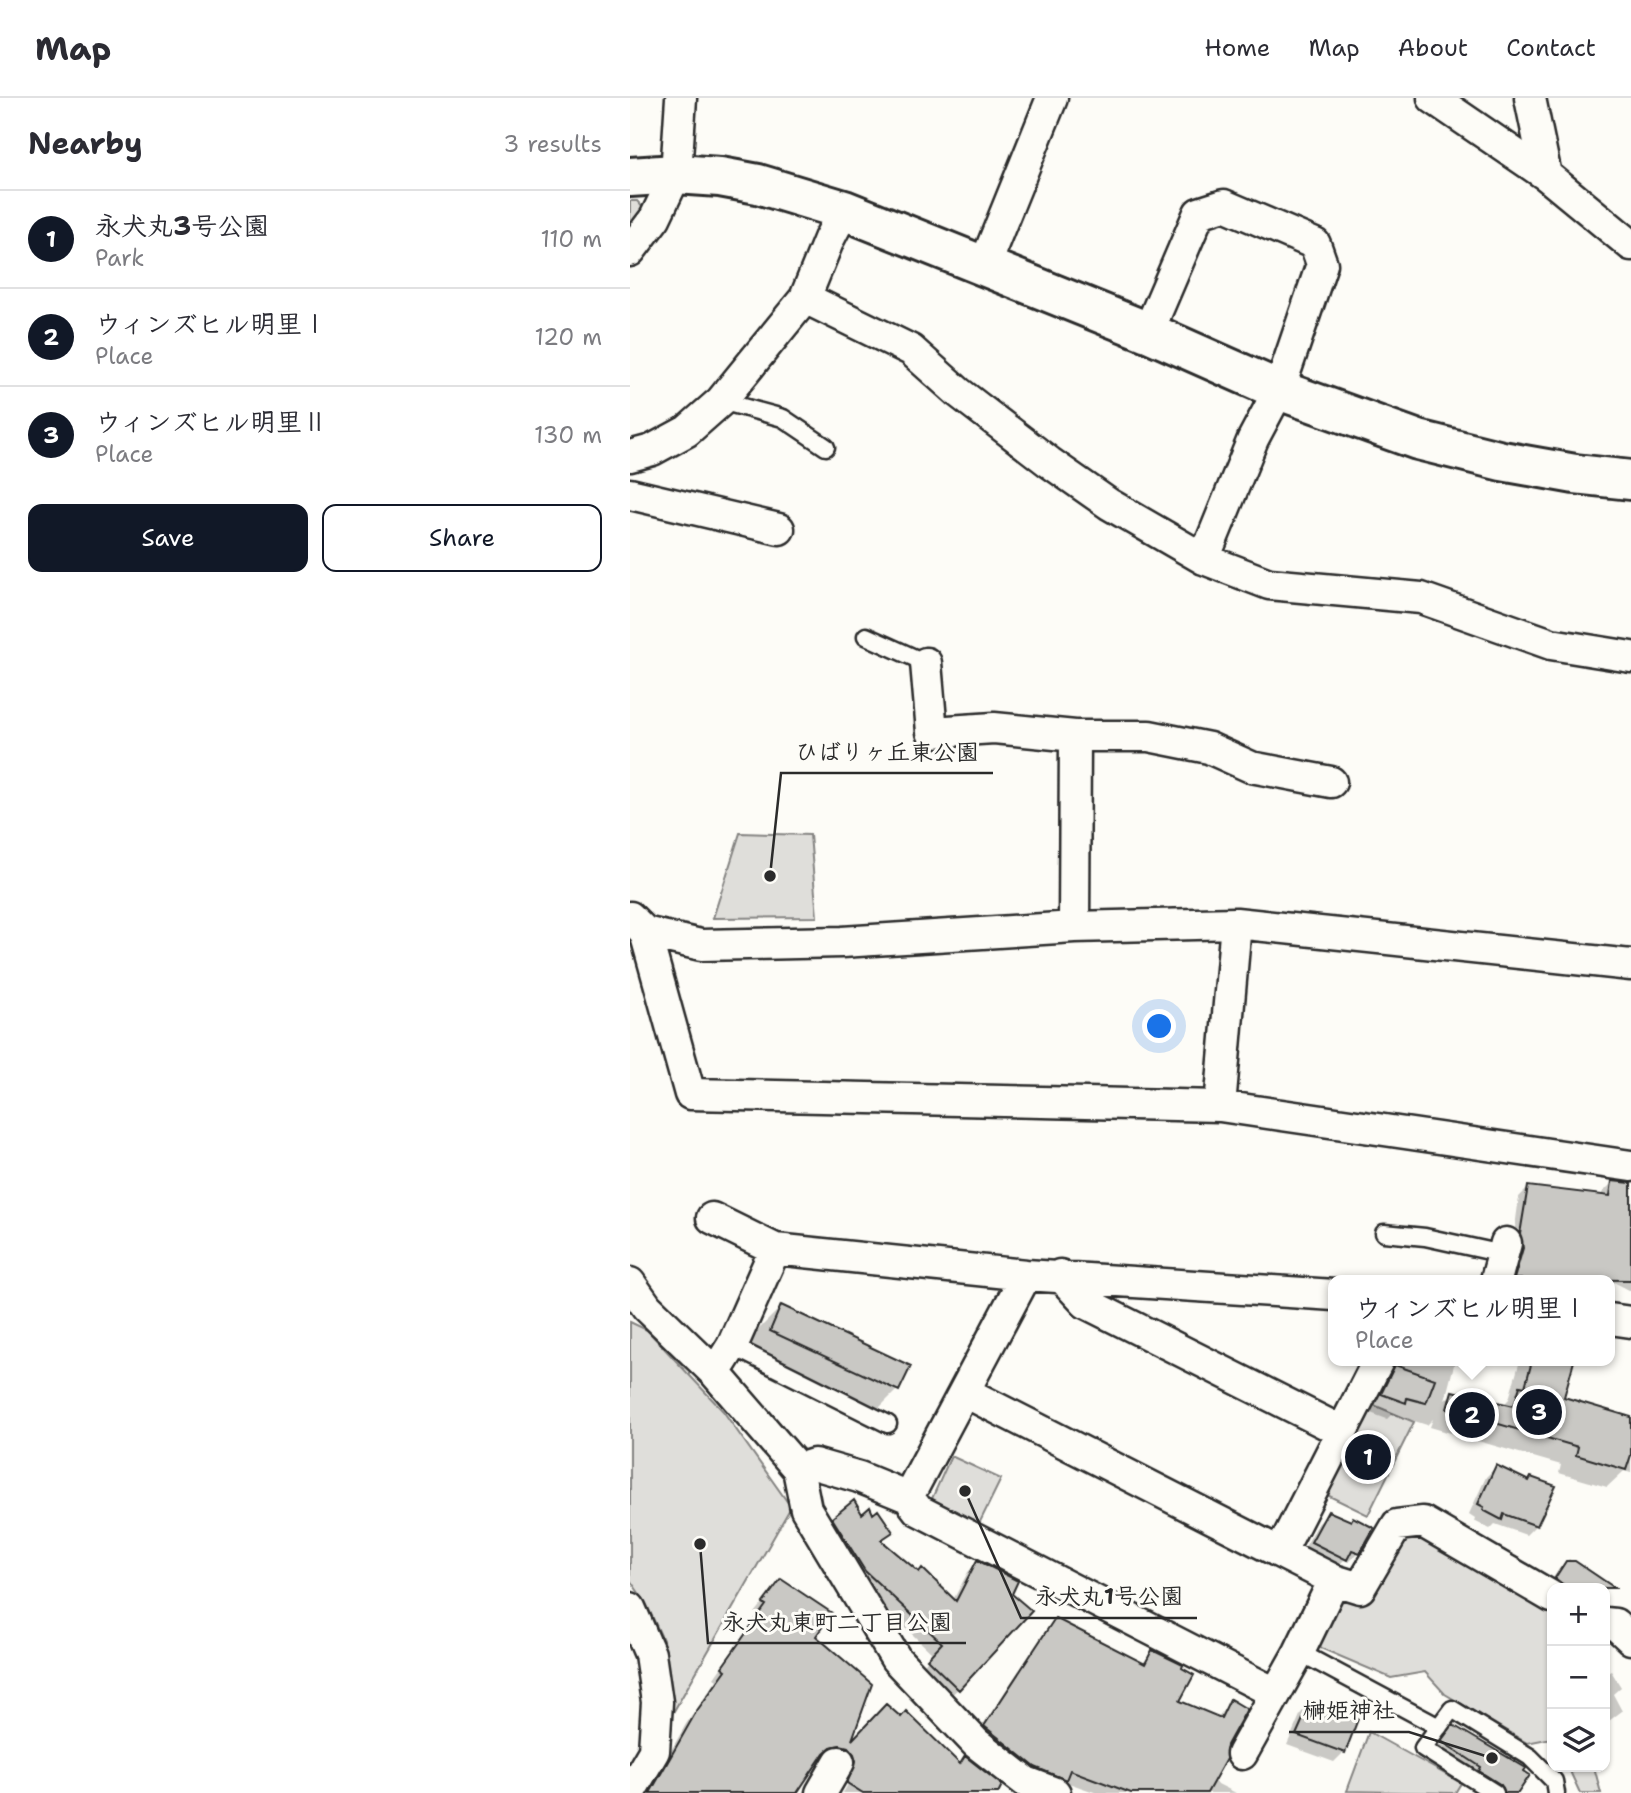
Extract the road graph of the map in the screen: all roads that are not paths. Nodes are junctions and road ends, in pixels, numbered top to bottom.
1 (681, 98) edge
2 (1052, 98) edge
3 (1433, 98) edge
4 (1530, 98) edge
5 (676, 174) junction
6 (1546, 175) junction
7 (630, 177) edge
8 (844, 210) junction
9 (1631, 245) edge
10 (630, 251) edge
11 (984, 266) junction
12 (805, 298) junction
13 (1148, 332) junction
14 (1279, 390) junction
15 (721, 401) junction
16 (826, 447) dead end
17 (630, 456) edge
18 (1631, 480) edge
19 (630, 494) edge
20 (779, 529) dead end
21 (1204, 559) junction
22 (866, 635) dead end
23 (1631, 657) edge
24 (926, 663) joint
25 (1075, 736) junction
26 (1331, 782) dead end
27 (1236, 923) junction
28 (638, 924) edge
29 (1074, 927) junction
30 (1631, 965) edge
31 (1220, 1106) junction
32 (1631, 1166) edge
33 (712, 1218) dead end
34 (1384, 1233) dead end
35 (775, 1249) junction
36 (1501, 1259) edge
37 (1026, 1275) junction
38 (1060, 1275) junction
39 (1328, 1295) edge
40 (636, 1297) edge
41 (732, 1346) junction
42 (1375, 1366) edge
43 (715, 1373) junction
44 (965, 1392) junction
45 (888, 1424) dead end
46 (1341, 1431) junction
47 (798, 1469) junction
48 (908, 1497) junction
49 (1281, 1551) junction
50 (1334, 1580) junction
51 (1547, 1594) edge
52 (630, 1608) edge
53 (1610, 1624) edge
54 (1631, 1639) edge
55 (1299, 1651) junction
56 (1275, 1693) junction
57 (1439, 1727) junction
58 (1242, 1754) dead end
59 (839, 1762) dead end
60 (1023, 1787) edge
61 (630, 1792) edge
62 (821, 1793) edge
63 (1055, 1793) edge
64 (1495, 1793) edge
65 (1556, 1793) edge

1 - 5 street
2 - 11 street
3 - 6 street
4 - 6 street
5 - 7 street
5 - 8 street
5 - 10 street
6 - 9 street
8 - 11 street
8 - 12 street
11 - 13 street
12 - 15 street
12 - 21 street
13 - 14 street
13 - 14 street
14 - 18 street
14 - 21 street
15 - 16 lane
15 - 17 street
19 - 20 street
21 - 23 street
22 - 24 lane
24 - 25 street
25 - 26 street
25 - 29 street
27 - 29 street
27 - 30 street
27 - 31 street
28 - 29 street
28 - 31 street
31 - 32 street
33 - 35 street
34 - 36 lane
35 - 37 street
35 - 41 street
37 - 38 street
37 - 44 street
38 - 39 street
38 - 46 street
40 - 43 street
41 - 43 street
41 - 45 lane
42 - 46 street
43 - 47 street
44 - 48 street
44 - 49 street
46 - 49 street
47 - 48 street
47 - 60 street
48 - 56 street
49 - 50 street
50 - 51 street
50 - 55 street
52 - 61 street
53 - 54 street
55 - 56 street
55 - 57 lane
56 - 58 street
57 - 64 lane
57 - 65 lane
59 - 62 street
60 - 63 street

